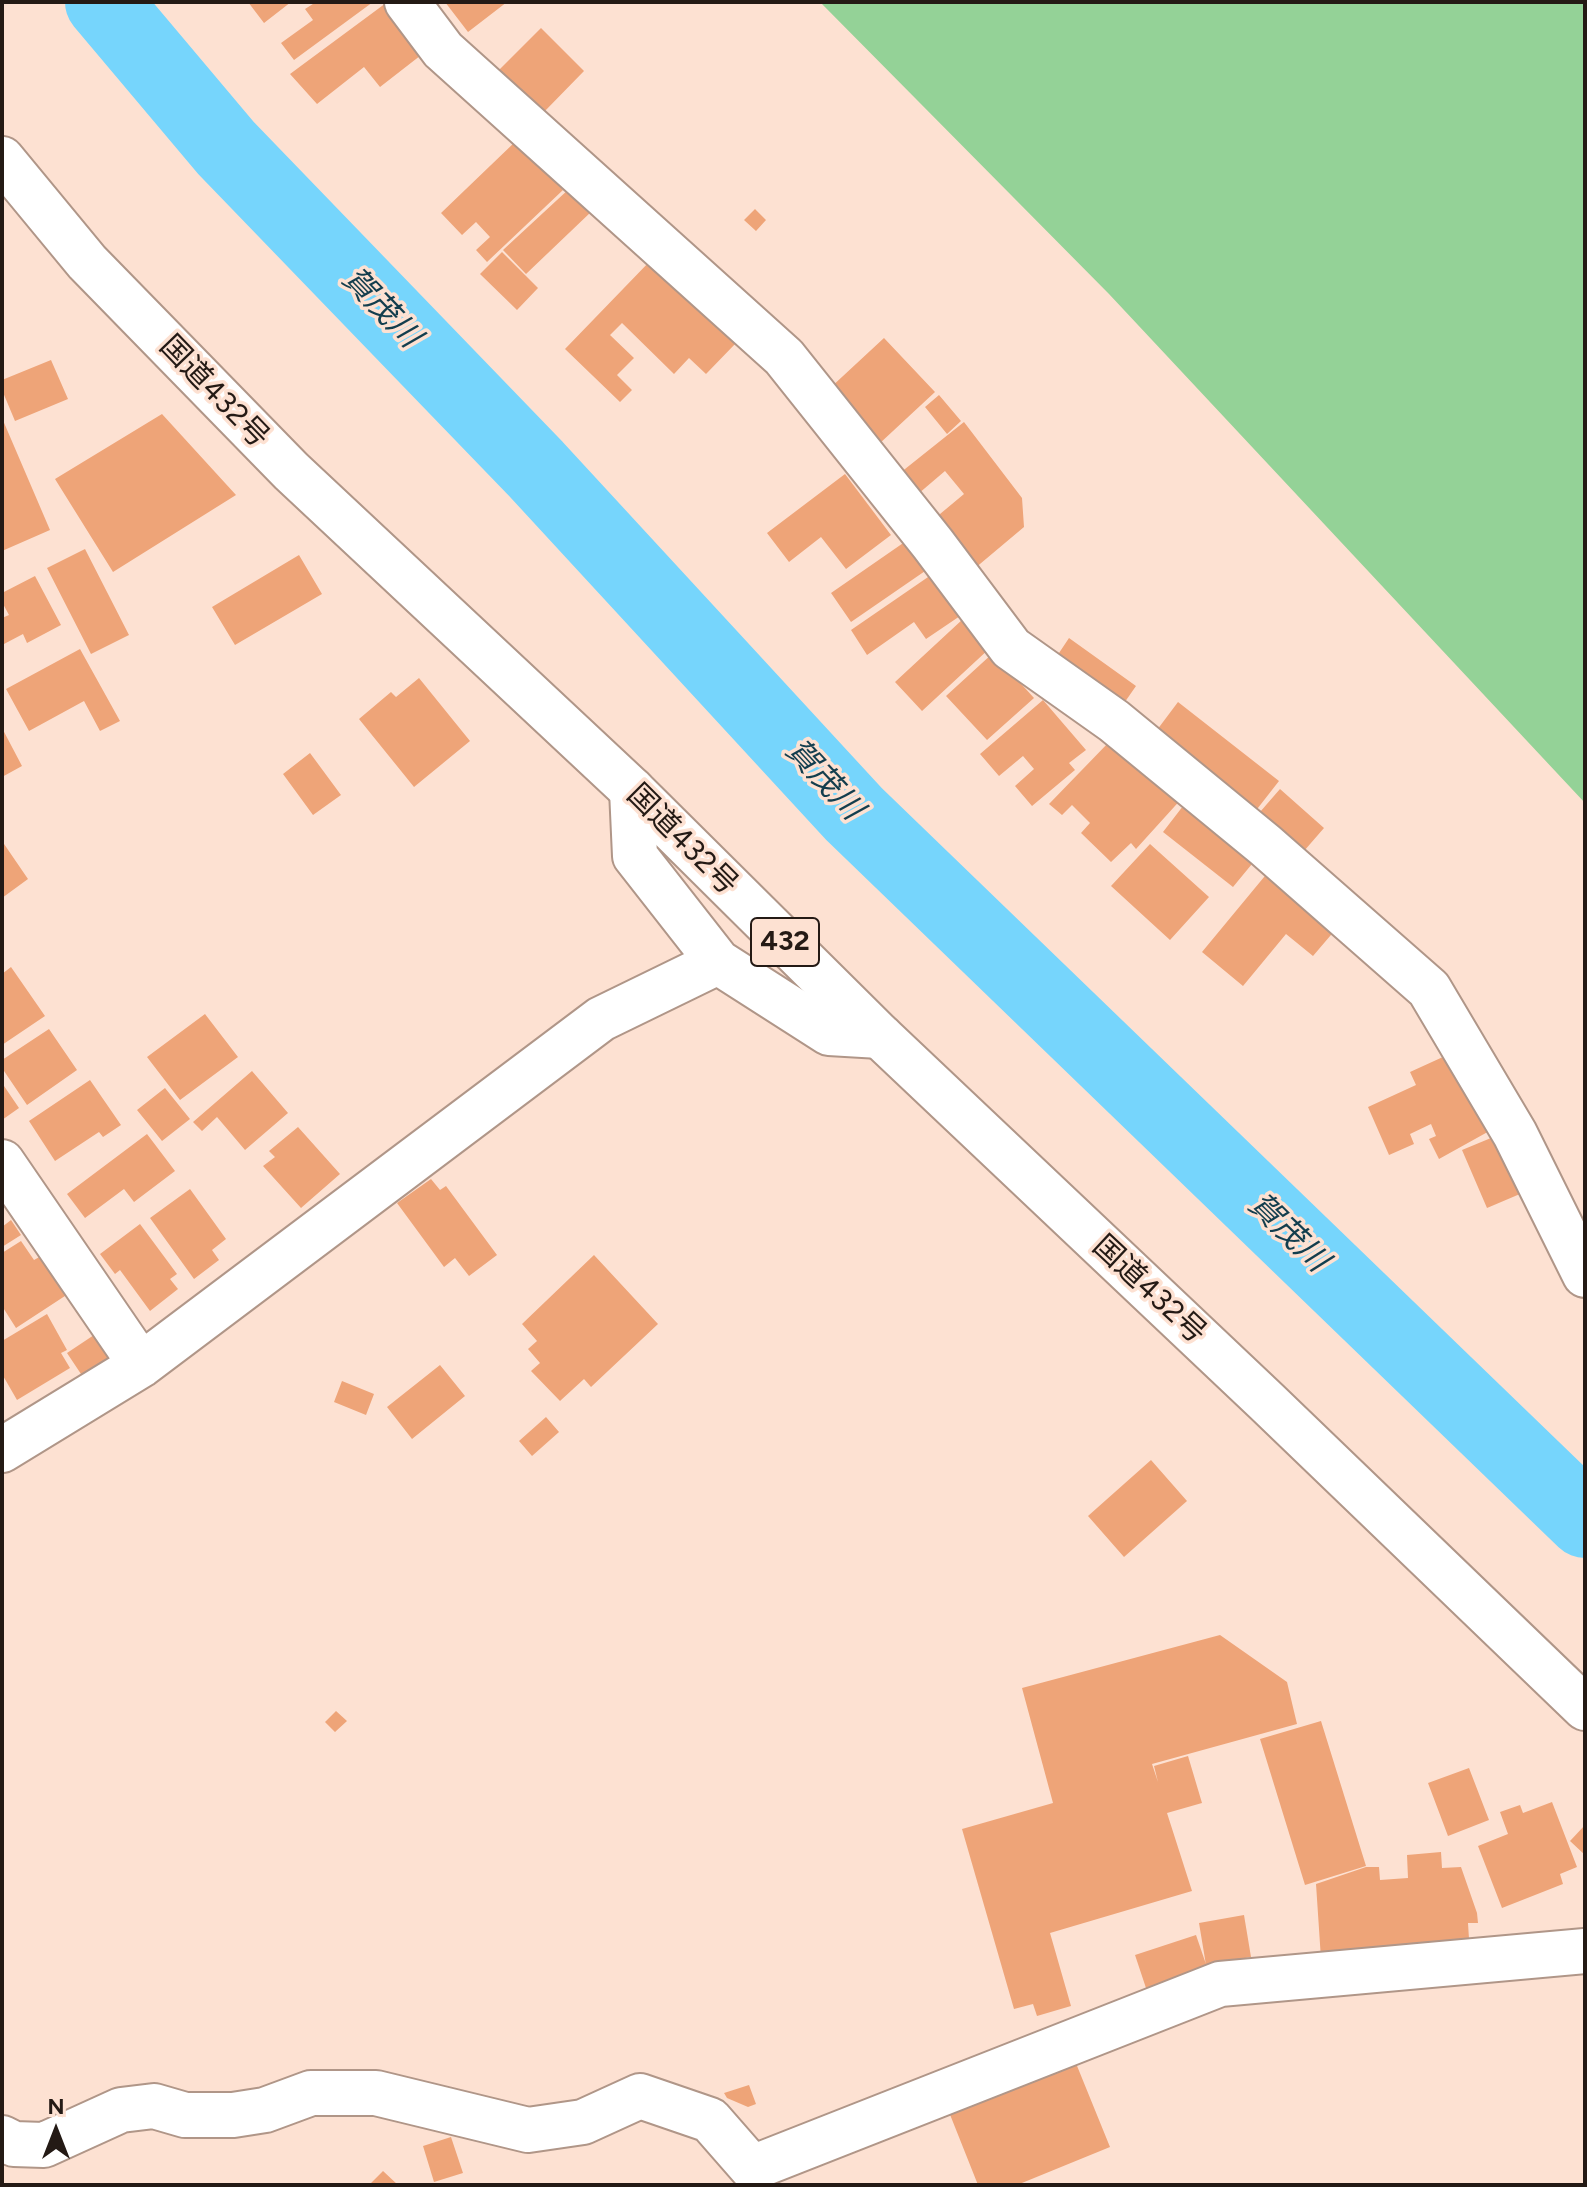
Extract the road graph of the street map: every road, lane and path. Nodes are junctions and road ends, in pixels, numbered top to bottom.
1 (407, 2) edge
2 (2, 159) edge
3 (632, 790) junction
4 (718, 962) junction
5 (880, 1036) junction
6 (2, 1162) edge
7 (1585, 1275) edge
8 (141, 1365) junction
9 (2, 1450) edge
10 (1585, 1708) edge
11 (1585, 1951) edge
12 (2, 2138) edge
13 (742, 2176) edge

1 - 7 main road
2 - 3 main road, 国道432号 / 432
3 - 4 main road
3 - 5 main road, 国道432号 / 432
4 - 5 main road
4 - 8 main road
5 - 10 main road, 国道432号 / 432
6 - 8 main road
8 - 9 main road
11 - 13 main road
12 - 13 main road

